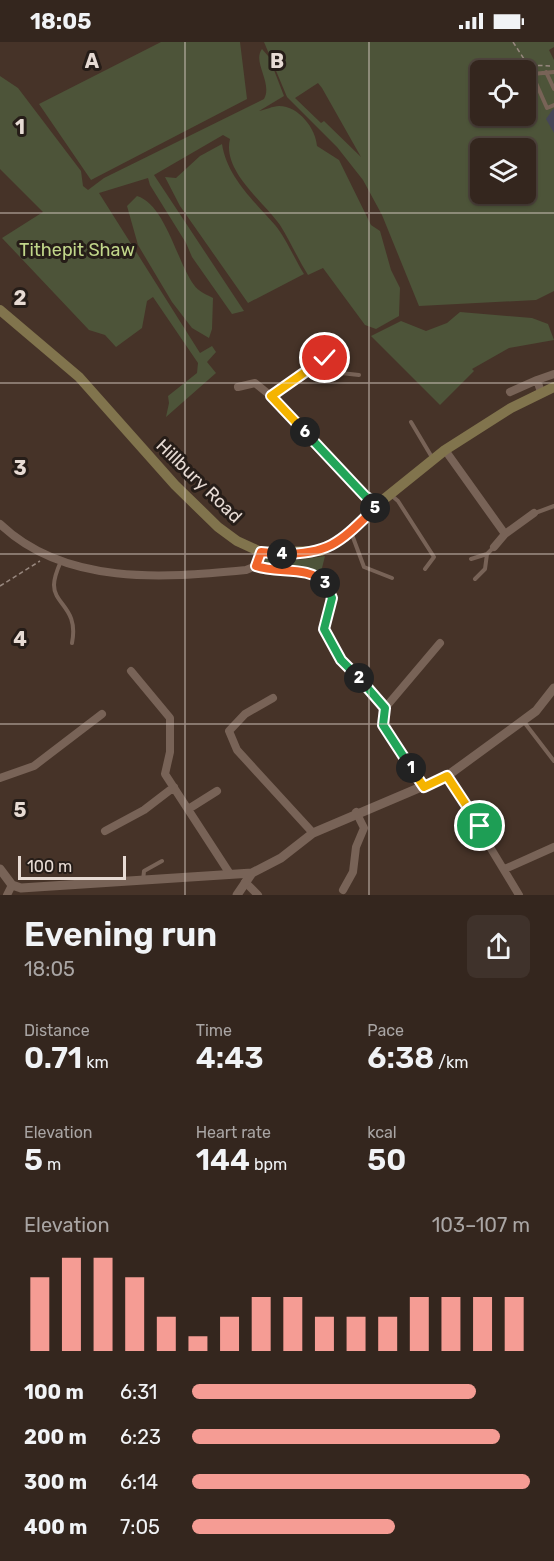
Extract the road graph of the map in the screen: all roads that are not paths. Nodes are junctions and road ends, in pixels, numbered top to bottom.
1 (546, 72) junction
2 (554, 72) edge
3 (554, 89) edge
4 (554, 105) edge
5 (0, 309) edge
6 (325, 358) joint
7 (554, 374) edge
8 (359, 375) dead end
9 (537, 381) junction
10 (238, 387) dead end
11 (554, 387) edge
12 (510, 392) dead end
13 (541, 392) junction
14 (271, 396) junction
15 (411, 422) dead end
16 (445, 450) junction
17 (433, 460) junction
18 (391, 494) junction
19 (378, 504) junction
20 (554, 506) edge
21 (534, 513) joint
22 (0, 524) edge
23 (350, 531) junction
24 (505, 534) junction
25 (494, 547) joint
26 (261, 552) junction
27 (487, 554) junction
28 (471, 559) dead end
29 (61, 560) junction
30 (256, 566) junction
31 (425, 569) dead end
32 (392, 578) dead end
33 (476, 579) dead end
34 (72, 643) dead end
35 (440, 644) dead end
36 (131, 670) dead end
37 (554, 688) edge
38 (273, 698) dead end
39 (102, 714) dead end
40 (524, 721) junction
41 (554, 761) edge
42 (447, 776) junction
43 (0, 778) edge
44 (174, 787) junction
45 (217, 791) dead end
46 (190, 808) junction
47 (356, 813) junction
48 (105, 831) dead end
49 (313, 833) junction
50 (554, 847) edge
51 (162, 861) dead end
52 (0, 869) edge
53 (505, 869) junction
54 (252, 873) junction
55 (231, 874) junction
56 (143, 881) junction
57 (245, 882) junction
58 (12, 885) junction
59 (343, 890) dead end
60 (7, 895) edge
61 (237, 895) edge
62 (258, 895) edge
63 (519, 895) edge

1 - 2 lane
1 - 3 lane
1 - 4 lane
5 - 26 main road, Hillbury Road
6 - 8 lane
6 - 14 street
7 - 9 street
9 - 12 street
9 - 13 street
10 - 14 street
11 - 13 main road, Hillbury Road
13 - 16 main road, Hillbury Road
14 - 19 street
15 - 17 lane
16 - 17 main road, Hillbury Road
16 - 24 street
17 - 18 main road, Hillbury Road
18 - 19 main road, Hillbury Road
18 - 31 lane
19 - 23 main road, Hillbury Road
20 - 21 lane
21 - 24 street
22 - 29 street
23 - 26 main road, Hillbury Road
23 - 32 lane
24 - 25 street
25 - 27 lane
26 - 30 street
27 - 28 lane
27 - 33 lane
29 - 30 street
29 - 34 lane
30 - 35 street
36 - 44 street
37 - 40 street
38 - 49 street
39 - 43 street
40 - 41 lane
40 - 42 street
42 - 47 street
42 - 53 street
44 - 46 street
44 - 48 street
45 - 46 street
46 - 55 street
47 - 49 street
47 - 59 street
49 - 54 street
50 - 53 street
51 - 56 lane
52 - 58 street
53 - 63 street
54 - 55 street
54 - 57 street
55 - 56 street
56 - 58 street
57 - 61 street
57 - 62 street
58 - 60 street

